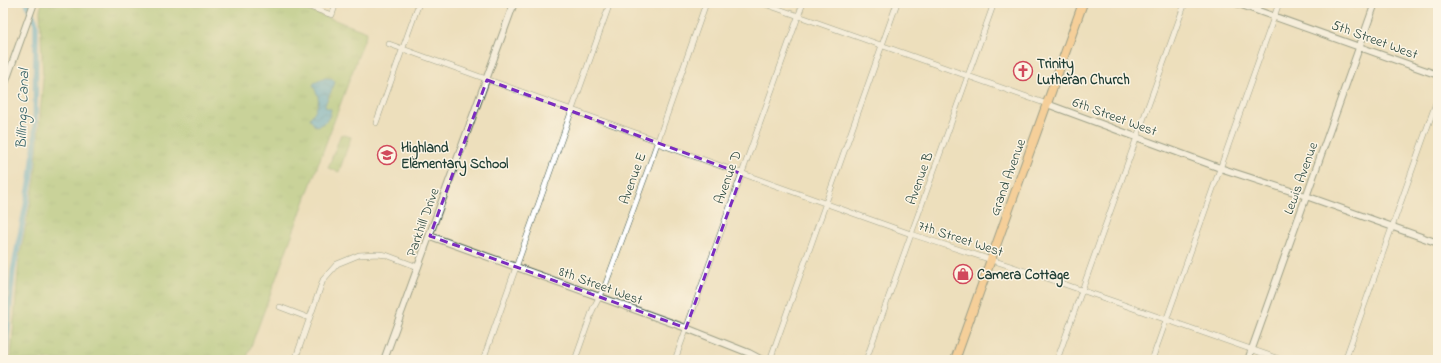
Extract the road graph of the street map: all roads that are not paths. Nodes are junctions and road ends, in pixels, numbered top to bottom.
1 (298, 3) edge
2 (336, 3) edge
3 (419, 3) edge
4 (514, 3) edge
5 (610, 3) edge
6 (706, 3) edge
7 (762, 3) edge
8 (803, 3) edge
9 (897, 3) edge
10 (994, 3) edge
11 (1083, 3) edge
12 (1185, 3) edge
13 (1236, 3) edge
14 (1279, 3) edge
15 (1375, 3) edge
16 (34, 4) edge
17 (798, 16) junction
18 (1274, 16) junction
19 (389, 44) dead end
20 (883, 46) junction
21 (1360, 47) junction
22 (402, 49) junction
23 (6, 72) edge
24 (1438, 74) edge
25 (968, 76) junction
26 (487, 80) junction
27 (3, 89) edge
28 (1438, 97) edge
29 (1047, 104) junction
30 (572, 109) junction
31 (376, 123) dead end
32 (1137, 136) junction
33 (658, 142) junction
34 (1220, 168) junction
35 (742, 174) junction
36 (1306, 196) junction
37 (825, 204) junction
38 (1392, 226) junction
39 (911, 234) junction
40 (430, 236) junction
41 (1438, 243) edge
42 (991, 260) junction
43 (418, 267) junction
44 (517, 267) junction
45 (1082, 291) junction
46 (599, 297) junction
47 (280, 307) dead end
48 (310, 318) junction
49 (1166, 319) junction
50 (686, 328) junction
51 (1252, 349) junction
52 (295, 360) edge
53 (384, 360) edge
54 (483, 360) edge
55 (575, 360) edge
56 (674, 360) edge
57 (762, 360) edge
58 (770, 360) edge
59 (866, 360) edge
60 (955, 360) edge
61 (1057, 360) edge
62 (1152, 360) edge
63 (1248, 360) edge
64 (1282, 360) edge
65 (1345, 360) edge

1 - 2 street
3 - 22 street
4 - 26 street, Parkhill Drive
5 - 30 street
6 - 33 street, Avenue E
7 - 17 street, 6th Street West
8 - 17 street, Avenue D
9 - 20 street
10 - 25 street, Avenue B
11 - 29 main road, Grand Avenue
12 - 32 street
13 - 18 street, 5th Street West
14 - 18 street
15 - 21 street, Lewis Avenue
16 - 23 street
17 - 20 street, 6th Street West
17 - 35 street, Avenue D
18 - 21 street, 5th Street West
18 - 34 street
19 - 22 street, 7th Street West
20 - 25 street, 6th Street West
20 - 37 street
21 - 24 street, 5th Street West
21 - 36 street, Lewis Avenue
22 - 26 street, 7th Street West
22 - 31 street
23 - 27 street
25 - 29 street, 6th Street West
25 - 39 street, Avenue B
26 - 30 street, 7th Street West
26 - 40 street, Parkhill Drive
28 - 38 street
29 - 32 street, 6th Street West
29 - 42 main road, Grand Avenue
30 - 33 street, 7th Street West
30 - 44 street
32 - 34 street, 6th Street West
32 - 45 street
33 - 35 street, 7th Street West
33 - 46 street, Avenue E
34 - 36 street, 6th Street West
34 - 49 street
35 - 37 street, 7th Street West
35 - 50 street, Avenue D
36 - 38 street, 6th Street West
36 - 51 street, Lewis Avenue
37 - 39 street, 7th Street West
37 - 58 street
38 - 41 street, 6th Street West
38 - 65 street
39 - 42 street, 7th Street West
39 - 59 street, Avenue B
40 - 43 street, Parkhill Drive
40 - 44 street, 8th Street West
42 - 45 street, 7th Street West
42 - 60 main road, Grand Avenue
43 - 48 street
43 - 53 street, Parkhill Drive
44 - 46 street, 8th Street West
44 - 54 street
45 - 49 street, 7th Street West
45 - 61 street
46 - 50 street, 8th Street West
46 - 55 street, Avenue E
47 - 48 street
48 - 52 street
49 - 51 street, 7th Street West
49 - 62 street
50 - 56 street, Avenue D
50 - 57 street, 8th Street West
51 - 63 street, Lewis Avenue
51 - 64 street, 7th Street West

